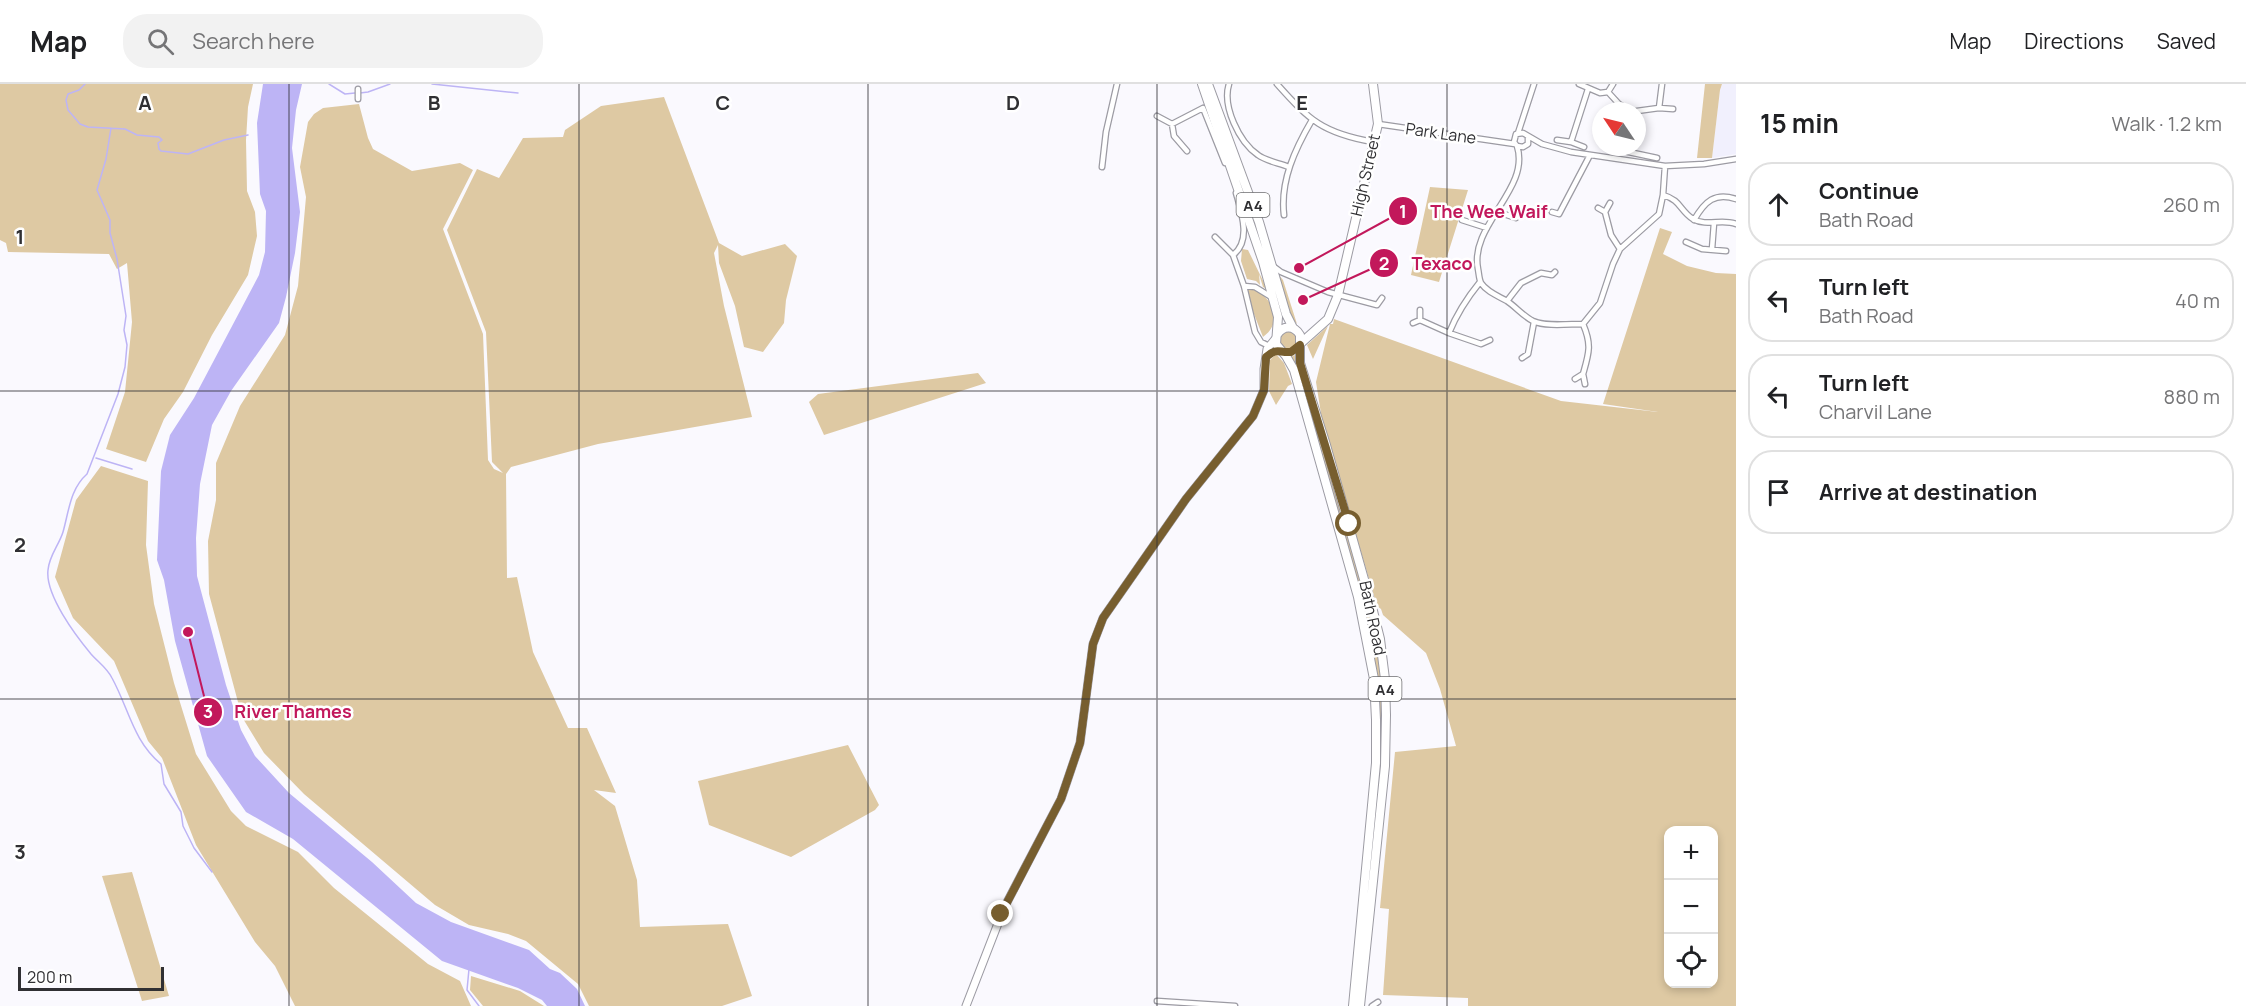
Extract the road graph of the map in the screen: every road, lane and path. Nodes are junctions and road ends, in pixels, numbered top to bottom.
1 (1117, 84) edge
2 (1202, 84) edge
3 (1208, 84) edge
4 (1229, 84) edge
5 (1277, 84) edge
6 (1373, 84) edge
7 (1534, 84) edge
8 (1579, 84) edge
9 (1613, 84) edge
10 (1662, 84) edge
11 (358, 89) dead end
12 (1588, 89) junction
13 (1608, 92) junction
14 (358, 99) dead end
15 (1617, 102) edge
16 (1659, 108) junction
17 (1673, 109) dead end
18 (1646, 110) edge
19 (1157, 116) dead end
20 (1312, 120) junction
21 (1523, 120) junction
22 (1172, 124) junction
23 (1378, 124) junction
24 (1516, 135) junction
25 (1527, 136) junction
26 (1557, 140) dead end
27 (1503, 141) junction
28 (1373, 142) junction
29 (1571, 142) junction
30 (1542, 144) junction
31 (1521, 145) junction
32 (1584, 147) dead end
33 (1187, 151) dead end
34 (1590, 155) junction
35 (1646, 155) edge
36 (1658, 158) dead end
37 (1736, 159) edge
38 (1665, 165) junction
39 (1102, 167) dead end
40 (1289, 167) junction
41 (1663, 195) junction
42 (1736, 199) edge
43 (1611, 203) dead end
44 (1598, 208) dead end
45 (1498, 212) junction
46 (1552, 212) dead end
47 (1605, 212) junction
48 (1559, 214) junction
49 (1284, 215) dead end
50 (1465, 219) dead end
51 (1516, 219) dead end
52 (1695, 220) junction
53 (1557, 222) dead end
54 (1714, 223) junction
55 (1736, 224) edge
56 (1486, 228) junction
57 (1215, 237) dead end
58 (1686, 242) dead end
59 (1620, 249) junction
60 (1712, 249) junction
61 (1726, 251) dead end
62 (1233, 255) junction
63 (1273, 266) junction
64 (1556, 280) dead end
65 (1480, 282) junction
66 (1244, 286) junction
67 (1338, 295) junction
68 (1273, 298) junction
69 (1382, 298) dead end
70 (1507, 301) junction
71 (1377, 305) junction
72 (1420, 310) dead end
73 (1373, 312) dead end
74 (1420, 320) junction
75 (1534, 322) junction
76 (1413, 324) dead end
77 (1583, 324) junction
78 (1295, 329) junction
79 (1316, 329) junction
80 (1449, 333) junction
81 (1276, 337) junction
82 (1490, 340) dead end
83 (1300, 344) junction
84 (1481, 344) junction
85 (1269, 346) junction
86 (1282, 350) junction
87 (1485, 352) dead end
88 (1528, 354) junction
89 (1266, 357) junction
90 (1522, 358) dead end
91 (1534, 361) dead end
92 (1583, 374) junction
93 (1575, 379) dead end
94 (1585, 384) dead end
95 (1157, 1001) dead end
96 (1378, 1002) dead end
97 (1181, 1004) edge
98 (1192, 1005) edge
99 (966, 1006) edge
100 (1235, 1006) edge
101 (1353, 1006) edge
102 (1360, 1006) edge
103 (1372, 1006) edge

1 - 39 street
2 - 68 main road, A4
3 - 63 main road, A4
4 - 40 street
5 - 20 street
6 - 23 main road, High Street
7 - 21 street
8 - 12 street
9 - 13 street
10 - 16 street
11 - 14 street
12 - 13 street
12 - 29 street
13 - 15 street
16 - 17 street
16 - 18 street
19 - 22 street
20 - 28 street
20 - 40 street
21 - 24 street
21 - 25 street
22 - 33 street
22 - 62 street
23 - 27 street, Park Lane
23 - 28 main road, High Street
24 - 25 street, Park Lane
24 - 27 street
24 - 31 street
25 - 30 street, Park Lane
25 - 31 street
26 - 29 street
27 - 31 street, Park Lane
28 - 67 main road, High Street
29 - 32 street
30 - 31 street, Park Lane
30 - 34 street, Park Lane
31 - 45 street
34 - 38 street, Park Lane
34 - 48 street
35 - 36 street
37 - 38 street, Park Lane
38 - 41 street
40 - 49 street
41 - 52 street
41 - 59 street
42 - 52 street
43 - 47 street
44 - 47 street
45 - 51 street
45 - 56 street
46 - 48 street
47 - 59 street
48 - 53 street
50 - 56 street
52 - 54 street
54 - 55 street
54 - 60 street
56 - 65 street
57 - 62 street
58 - 60 street
59 - 77 street
60 - 61 street
62 - 66 street
63 - 67 street
63 - 78 main road, A4
64 - 70 street
65 - 70 street
65 - 80 street
66 - 68 street
66 - 85 street
67 - 71 street
67 - 79 main road, High Street
68 - 81 main road, A4
69 - 71 street
70 - 75 street
71 - 73 street
72 - 74 street
74 - 76 street
74 - 80 street
75 - 77 street
75 - 88 street
77 - 92 street
78 - 79 main road
78 - 81 main road
78 - 83 main road, Bath Road / A4
79 - 83 main road, High Street
80 - 84 street
81 - 85 main road
81 - 86 main road, Bath Road / A4
82 - 84 street
83 - 86 main road
83 - 102 main road, Bath Road / A4
84 - 87 street
85 - 89 main road
86 - 89 main road
86 - 101 main road, Bath Road / A4
88 - 90 street
88 - 91 street
89 - 99 main road
92 - 93 street
92 - 94 street
95 - 97 street
96 - 103 street
97 - 98 street
98 - 100 street

